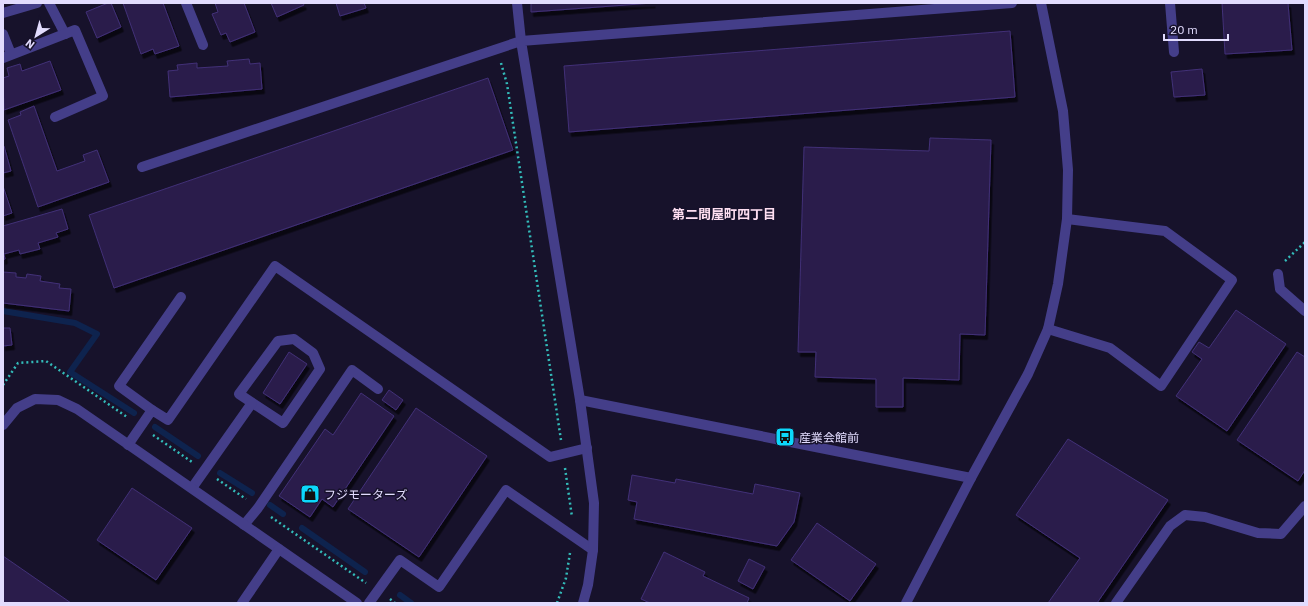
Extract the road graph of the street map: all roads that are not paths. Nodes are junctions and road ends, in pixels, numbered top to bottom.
1 (37, 3) edge
2 (49, 3) edge
3 (186, 3) edge
4 (517, 3) edge
5 (1012, 3) edge
6 (1041, 3) edge
7 (1170, 3) edge
8 (3, 13) edge
9 (3, 34) edge
10 (65, 34) junction
11 (522, 41) junction
12 (203, 45) dead end
13 (1174, 52) dead end
14 (7, 56) edge
15 (55, 117) dead end
16 (142, 167) dead end
17 (1067, 219) junction
18 (1278, 274) road end
19 (181, 297) dead end
20 (1305, 310) edge
21 (1048, 329) junction
22 (378, 389) dead end
23 (580, 400) junction
24 (252, 403) junction
25 (152, 410) junction
26 (3, 425) edge
27 (128, 444) junction
28 (587, 448) junction
29 (971, 478) junction
30 (192, 488) junction
31 (1305, 506) edge
32 (244, 525) junction
33 (279, 549) junction
34 (593, 550) junction
35 (242, 603) edge
36 (357, 603) edge
37 (370, 603) edge
38 (583, 603) edge
39 (906, 603) edge
40 (1116, 603) edge

1 - 8 street
2 - 10 street
3 - 12 street
4 - 11 street
5 - 11 street
6 - 17 street
7 - 13 street
9 - 14 street
10 - 14 street
10 - 15 street
11 - 16 street
11 - 23 street
17 - 21 street
17 - 21 street
18 - 20 street
19 - 25 street
21 - 29 street
22 - 32 street
23 - 28 street
23 - 29 street
24 - 24 street
24 - 30 street
25 - 27 street
25 - 28 street
26 - 27 street
27 - 30 street
28 - 34 street
29 - 39 street
30 - 32 street
31 - 40 street
32 - 33 street
33 - 35 street
33 - 36 street
34 - 37 street
34 - 38 street

